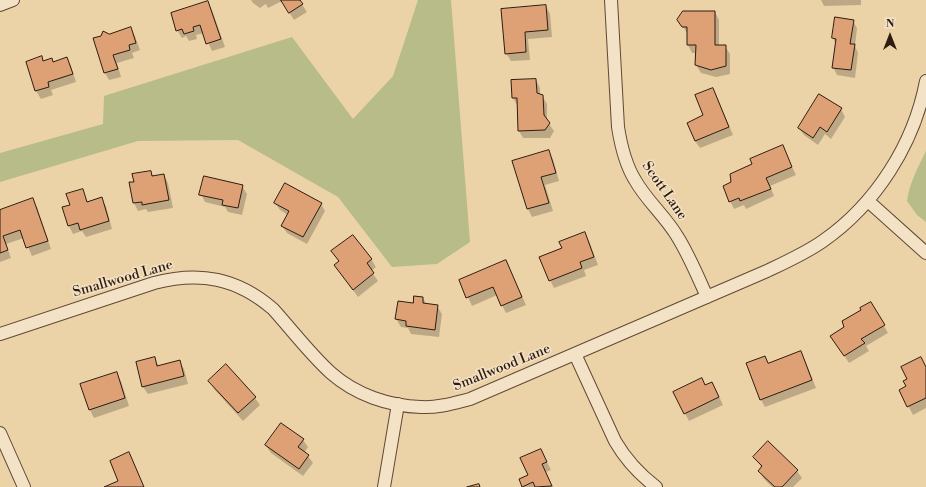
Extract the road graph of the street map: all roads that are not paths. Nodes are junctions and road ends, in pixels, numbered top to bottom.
1 (13, 0) edge
2 (611, 0) edge
3 (0, 5) edge
4 (926, 81) edge
5 (868, 201) junction
6 (926, 253) edge
7 (707, 297) junction
8 (0, 334) edge
9 (575, 354) junction
10 (398, 404) junction
11 (0, 433) edge
12 (24, 487) edge
13 (384, 487) edge
14 (656, 487) edge

1 - 3 street
2 - 7 street, Scott Lane
4 - 5 street, Smallwood Lane
5 - 6 street
5 - 7 street, Smallwood Lane
7 - 9 street, Smallwood Lane
8 - 10 street, Smallwood Lane
9 - 10 street, Smallwood Lane
9 - 14 street
10 - 13 street
11 - 12 street

